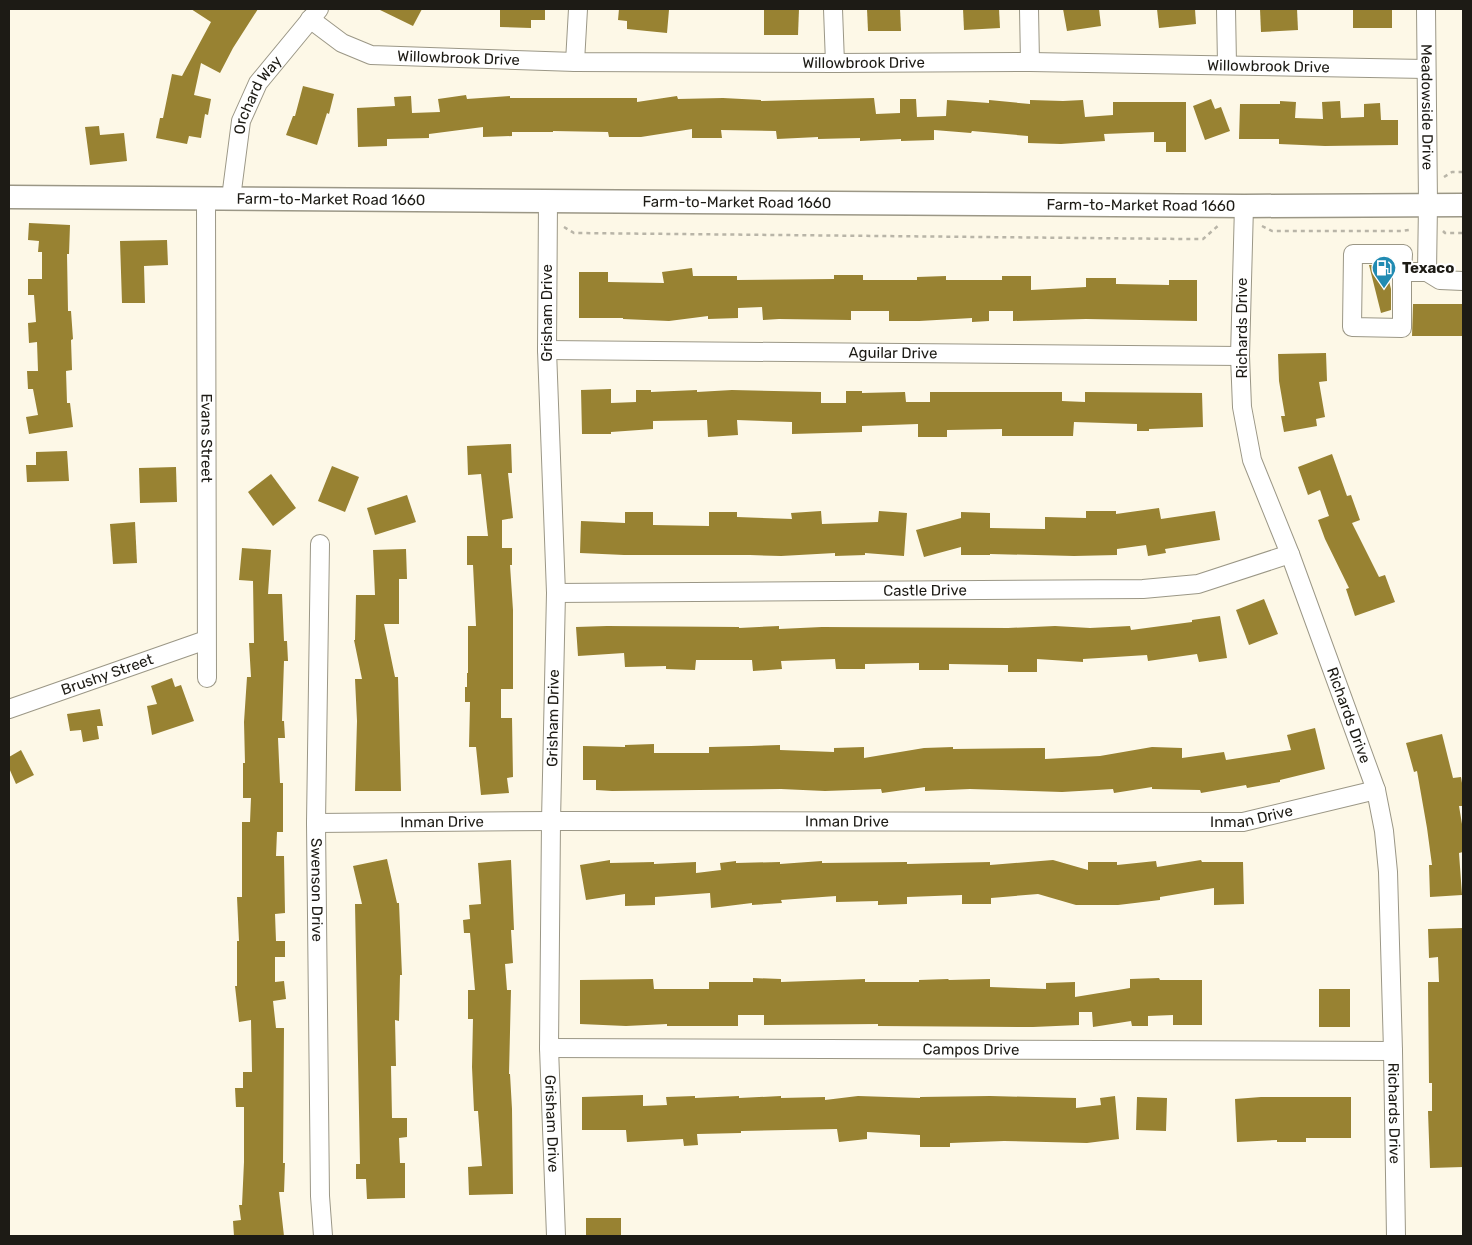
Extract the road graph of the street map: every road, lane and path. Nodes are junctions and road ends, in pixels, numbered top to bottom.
1 (578, 9) edge
2 (833, 9) edge
3 (1029, 9) edge
4 (1226, 9) edge
5 (1426, 9) edge
6 (315, 14) edge
7 (575, 62) junction
8 (1030, 62) junction
9 (835, 64) junction
10 (1227, 64) junction
11 (1426, 69) junction
12 (1463, 172) edge
13 (1445, 177) dead end
14 (9, 197) edge
15 (206, 198) junction
16 (231, 198) junction
17 (548, 200) junction
18 (1428, 204) junction
19 (1463, 205) edge
20 (1244, 206) junction
21 (1219, 225) dead end
22 (562, 226) dead end
23 (1262, 226) dead end
24 (1409, 230) dead end
25 (1442, 230) dead end
26 (1463, 233) edge
27 (1402, 272) junction
28 (1427, 272) junction
29 (1463, 281) edge
30 (547, 350) junction
31 (1240, 356) junction
32 (320, 544) dead end
33 (1290, 554) junction
34 (556, 593) junction
35 (206, 640) junction
36 (206, 678) dead end
37 (9, 710) edge
38 (1376, 790) junction
39 (551, 821) junction
40 (316, 823) junction
41 (549, 1048) junction
42 (1393, 1051) junction
43 (323, 1236) edge
44 (556, 1236) edge
45 (1396, 1236) edge

1 - 7 street
2 - 9 street
3 - 8 street
4 - 10 street
5 - 11 street, Meadowside Drive
6 - 7 street, Willowbrook Drive
6 - 16 street, Orchard Way
7 - 9 street, Willowbrook Drive
8 - 9 street, Willowbrook Drive
8 - 10 street, Willowbrook Drive
10 - 11 street, Willowbrook Drive
11 - 18 street, Meadowside Drive
12 - 13 path
14 - 15 main road, Farm-to-Market Road 1660
15 - 16 main road, Farm-to-Market Road 1660
15 - 35 street, Evans Street
16 - 17 main road, Farm-to-Market Road 1660
17 - 20 main road, Farm-to-Market Road 1660
17 - 30 street, Grisham Drive
18 - 19 main road, Farm-to-Market Road 1660
18 - 20 main road, Farm-to-Market Road 1660
18 - 28 street, Meadowside Drive
20 - 31 street, Richards Drive
21 - 22 path
23 - 24 path
25 - 26 path
27 - 27 street
27 - 28 street
28 - 29 street
30 - 31 street, Aguilar Drive
30 - 34 street, Grisham Drive
31 - 33 street, Richards Drive
32 - 40 street, Swenson Drive
33 - 34 street, Castle Drive
33 - 38 street, Richards Drive
34 - 39 street, Grisham Drive
35 - 36 street, Evans Street
35 - 37 street, Brushy Street
38 - 39 street, Inman Drive
38 - 42 street, Richards Drive
39 - 40 street, Inman Drive
39 - 41 street, Grisham Drive
40 - 43 street, Swenson Drive
41 - 42 street, Campos Drive
41 - 44 street, Grisham Drive
42 - 45 street, Richards Drive

